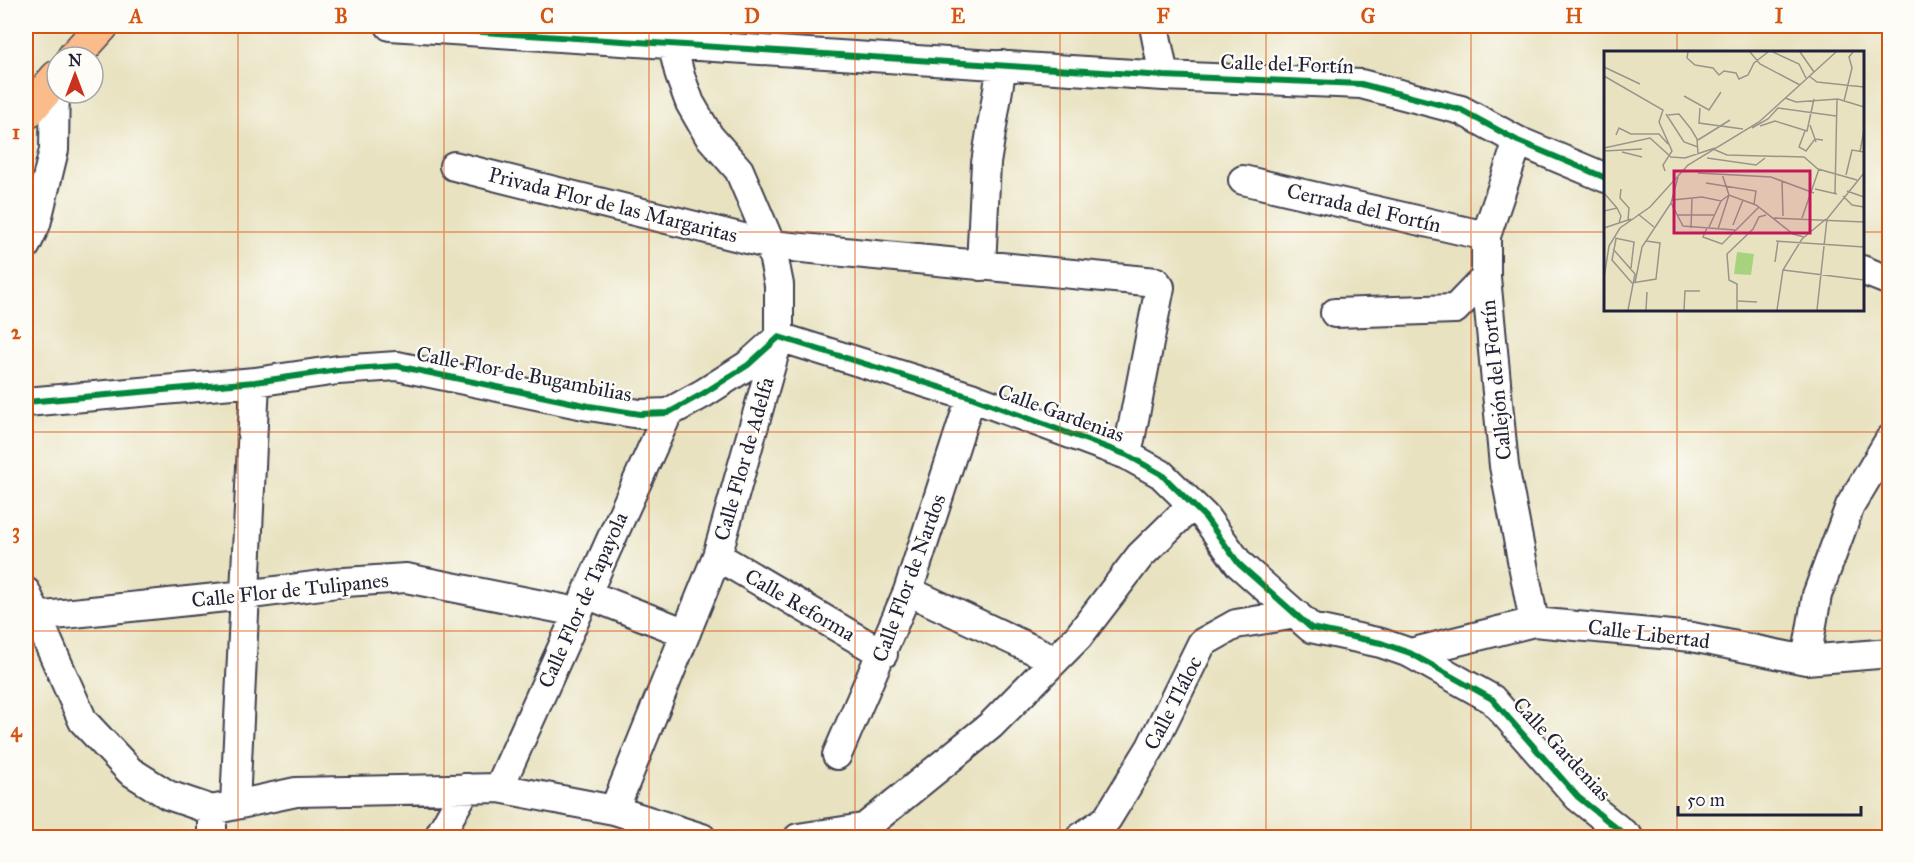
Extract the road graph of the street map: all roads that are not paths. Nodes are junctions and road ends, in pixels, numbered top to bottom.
1 (102, 26) edge
2 (390, 26) edge
3 (1154, 26) edge
4 (658, 37) edge
5 (85, 45) edge
6 (1002, 65) junction
7 (1164, 76) junction
8 (45, 91) edge
9 (59, 105) edge
10 (26, 113) edge
11 (1518, 141) junction
12 (454, 166) dead end
13 (1604, 177) edge
14 (1243, 180) dead end
15 (1486, 236) junction
16 (771, 244) junction
17 (26, 245) edge
18 (981, 266) junction
19 (1864, 270) edge
20 (1486, 277) junction
21 (1890, 281) edge
22 (1335, 313) dead end
23 (779, 337) junction
24 (255, 382) junction
25 (971, 397) junction
26 (26, 402) edge
27 (668, 413) junction
28 (1890, 439) edge
29 (1126, 454) junction
30 (1192, 505) junction
31 (717, 556) junction
32 (908, 591) junction
33 (245, 595) junction
34 (581, 603) junction
35 (30, 604) edge
36 (1296, 614) junction
37 (1534, 622) junction
38 (686, 633) junction
39 (1410, 653) junction
40 (1890, 653) edge
41 (883, 654) junction
42 (1056, 660) junction
43 (1806, 660) junction
44 (837, 755) dead end
45 (466, 788) junction
46 (499, 788) junction
47 (614, 810) junction
48 (220, 817) edge
49 (857, 833) edge
50 (438, 837) edge
51 (702, 837) edge
52 (798, 837) edge
53 (1080, 837) edge
54 (1629, 837) edge

1 - 5 main road
2 - 4 street, Calle del Fortín
3 - 7 street
4 - 6 street, Calle del Fortín
4 - 16 street, Calle Flor de Adelfa
6 - 7 street, Calle del Fortín
6 - 18 street
7 - 11 street, Calle del Fortín
8 - 10 main road
9 - 17 street
11 - 13 street, Calle del Fortín
11 - 15 street, Callejón del Fortín
12 - 16 street, Privada Flor de las Margaritas
14 - 15 street, Cerrada del Fortín
15 - 20 street, Callejón del Fortín
16 - 18 street, Privada Flor de las Margaritas
16 - 23 street, Calle Flor de Adelfa
18 - 29 street
19 - 21 street
20 - 22 street
20 - 37 street, Callejón del Fortín
23 - 25 street, Calle Gardenias
23 - 27 street, Calle Flor de Bugambilias
23 - 31 street, Calle Flor de Adelfa
24 - 26 street, Calle Flor de Bugambilias
24 - 27 street, Calle Flor de Bugambilias
24 - 33 street
25 - 29 street, Calle Gardenias
25 - 32 street, Calle Flor de Nardos
27 - 34 street, Calle Flor de Tapayola
28 - 43 street
29 - 30 street, Calle Gardenias
30 - 36 street, Calle Gardenias
30 - 42 street
31 - 38 street, Calle Flor de Adelfa
31 - 41 street, Calle Reforma
32 - 41 street, Calle Flor de Nardos
32 - 42 street
33 - 34 street, Calle Flor de Tulipanes
33 - 35 street, Calle Flor de Tulipanes
33 - 48 street
34 - 38 street, Calle Flor de Tulipanes
34 - 46 street, Calle Flor de Tapayola
35 - 48 street
36 - 39 street, Calle Gardenias
36 - 53 street, Calle Tláloc
37 - 39 street, Calle Libertad
37 - 43 street, Calle Libertad
38 - 47 street, Calle Flor de Adelfa
39 - 54 street, Calle Gardenias
40 - 43 street, Calle Libertad
41 - 44 street, Calle Flor de Nardos
42 - 49 street
45 - 46 street
45 - 48 street
45 - 50 street
46 - 47 street
47 - 51 street
49 - 52 street

